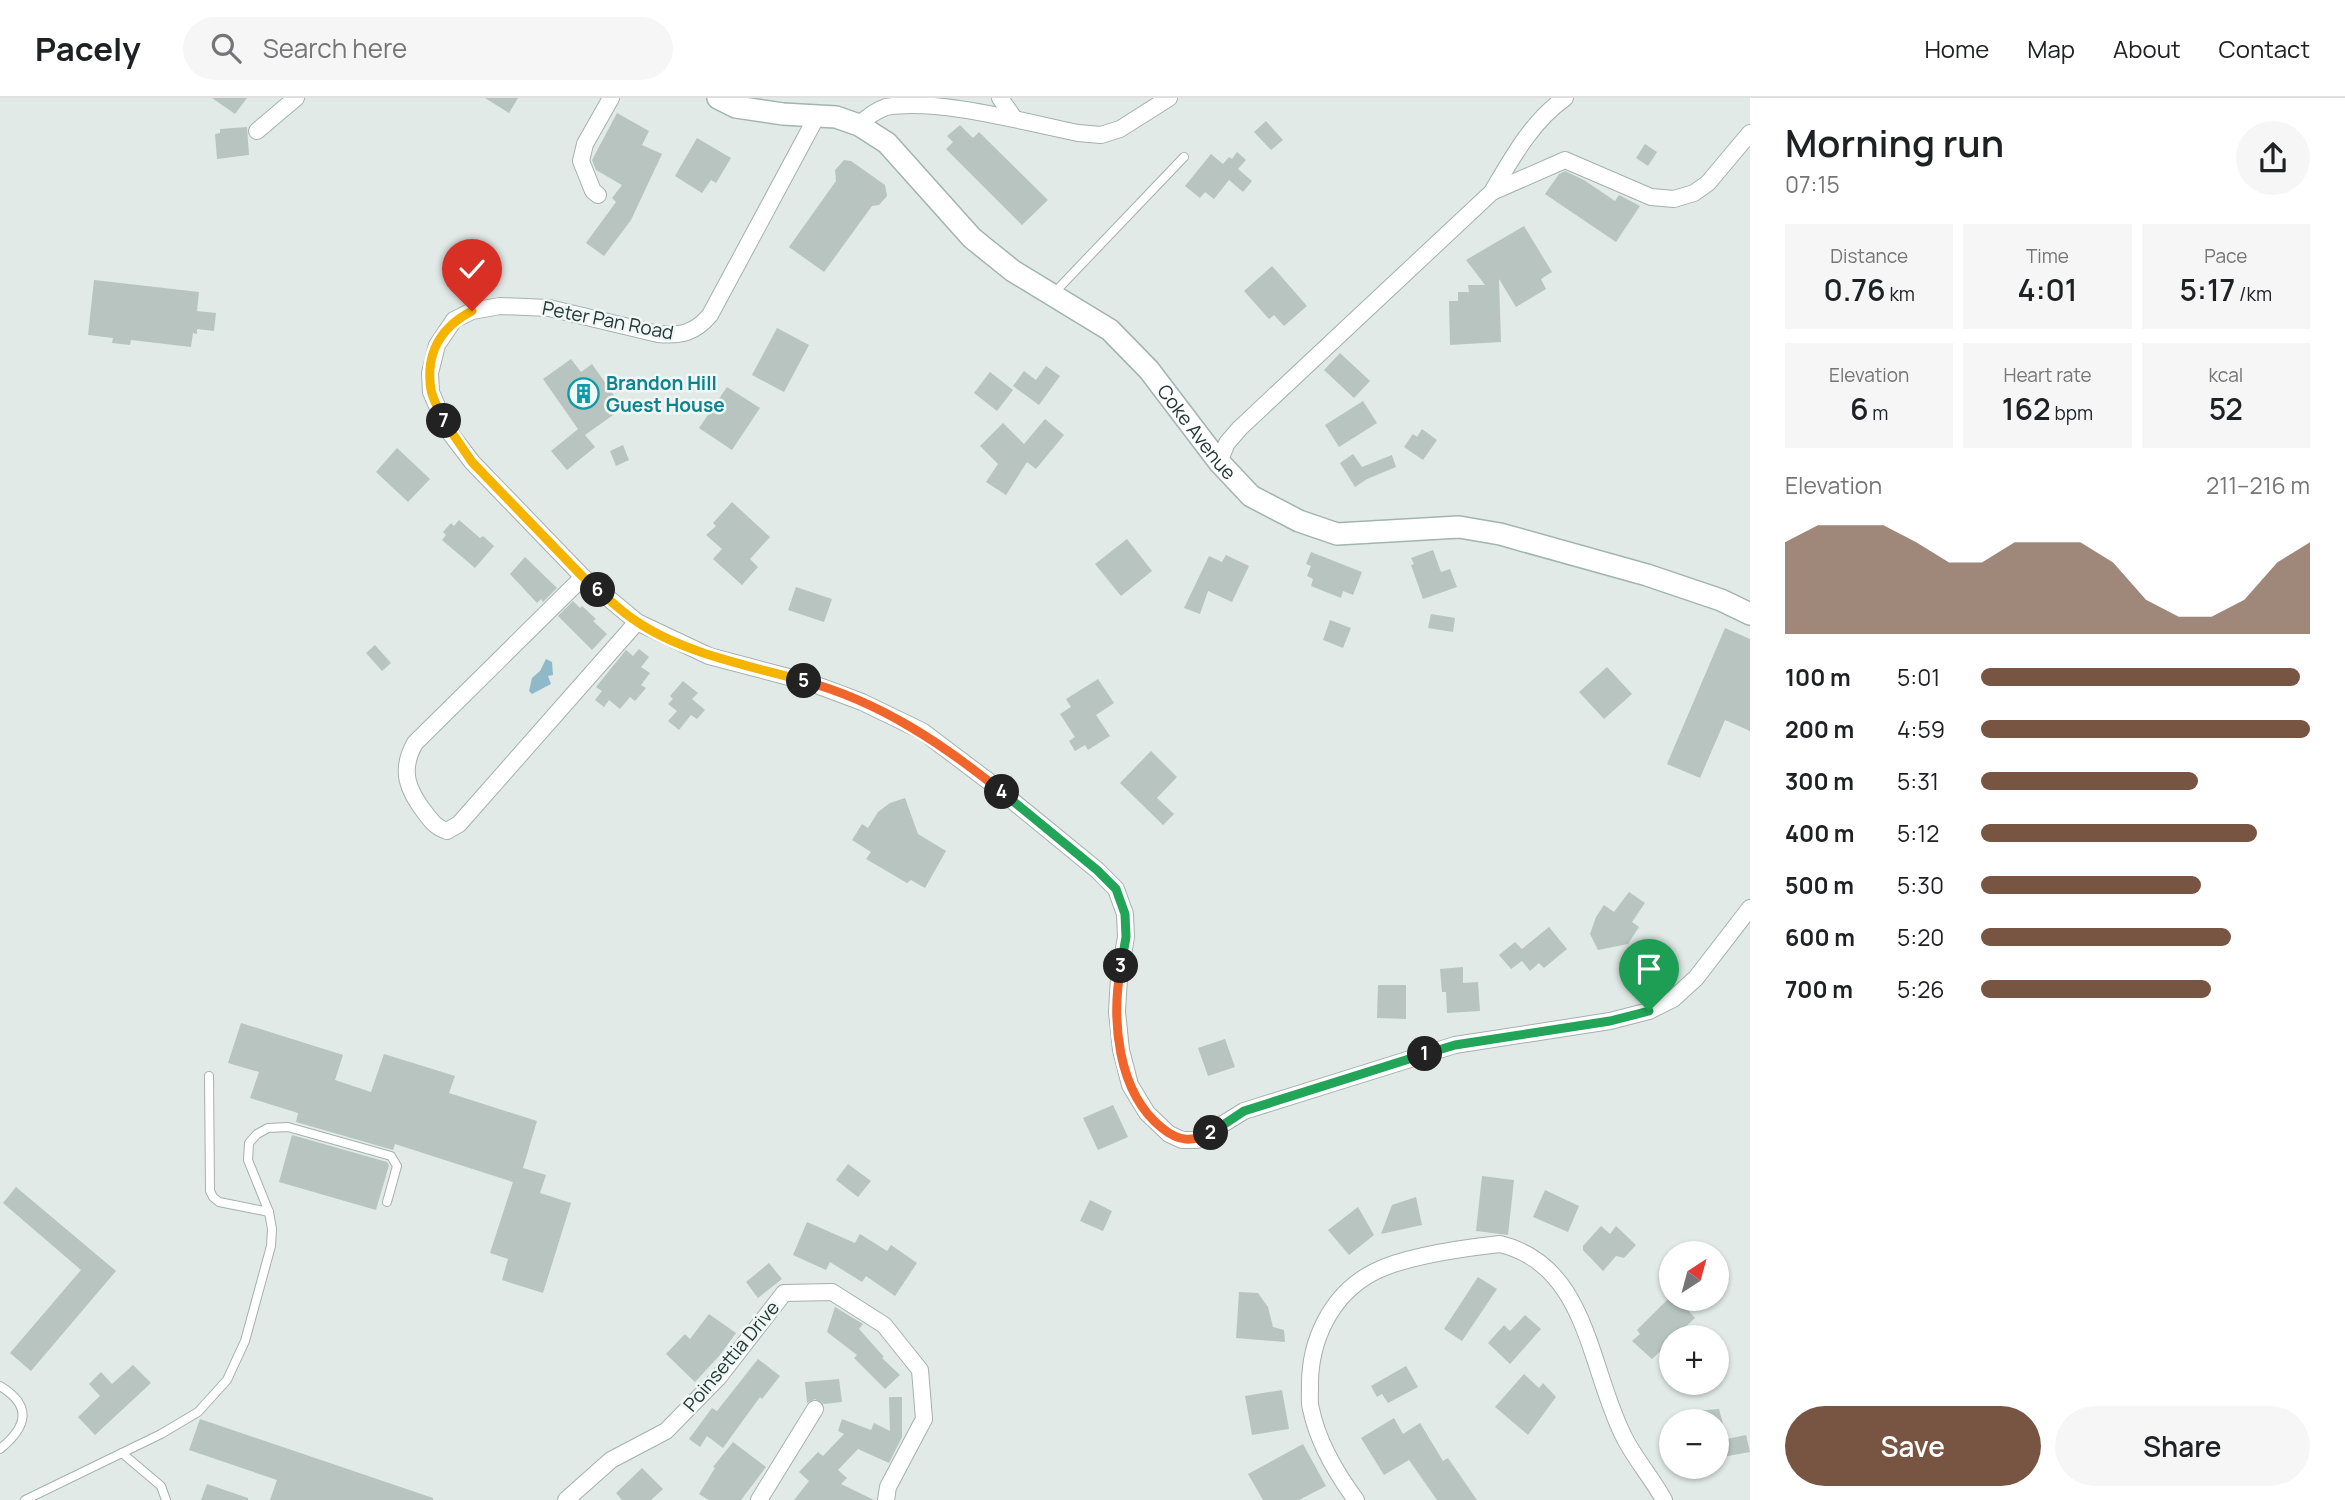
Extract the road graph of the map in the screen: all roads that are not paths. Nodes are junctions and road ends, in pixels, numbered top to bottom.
1 (296, 98) edge
2 (611, 98) edge
3 (718, 98) edge
4 (1000, 98) edge
5 (1169, 98) edge
6 (1565, 98) edge
7 (817, 116) junction
8 (1014, 118) junction
9 (859, 125) junction
10 (257, 131) dead end
11 (1750, 133) edge
12 (1184, 156) dead end
13 (1492, 192) junction
14 (598, 195) dead end
15 (1052, 295) junction
16 (1219, 462) junction
17 (583, 577) junction
18 (1750, 614) edge
19 (637, 622) junction
20 (1750, 908) edge
21 (209, 1076) dead end
22 (387, 1202) dead end
23 (269, 1212) junction
24 (0, 1386) edge
25 (815, 1409) dead end
26 (0, 1448) edge
27 (122, 1453) junction
28 (25, 1500) edge
29 (166, 1500) edge
30 (566, 1500) edge
31 (759, 1500) edge
32 (886, 1500) edge
33 (1356, 1500) edge
34 (1664, 1500) edge

1 - 10 street
2 - 14 street
3 - 7 street, Coke Avenue
4 - 8 street
5 - 8 street
6 - 13 street
7 - 9 street, Coke Avenue
7 - 17 street, Peter Pan Road
8 - 9 street
9 - 15 street, Coke Avenue
11 - 13 street
12 - 15 lane
13 - 16 street
15 - 16 street, Coke Avenue
16 - 18 street, Coke Avenue
17 - 19 street, Peter Pan Road
17 - 19 street
19 - 20 street, Peter Pan Road
21 - 23 lane
22 - 23 lane
23 - 27 lane
24 - 26 lane
25 - 31 street
27 - 28 lane
27 - 29 lane
30 - 32 street, Poinsettia Drive
33 - 34 street

